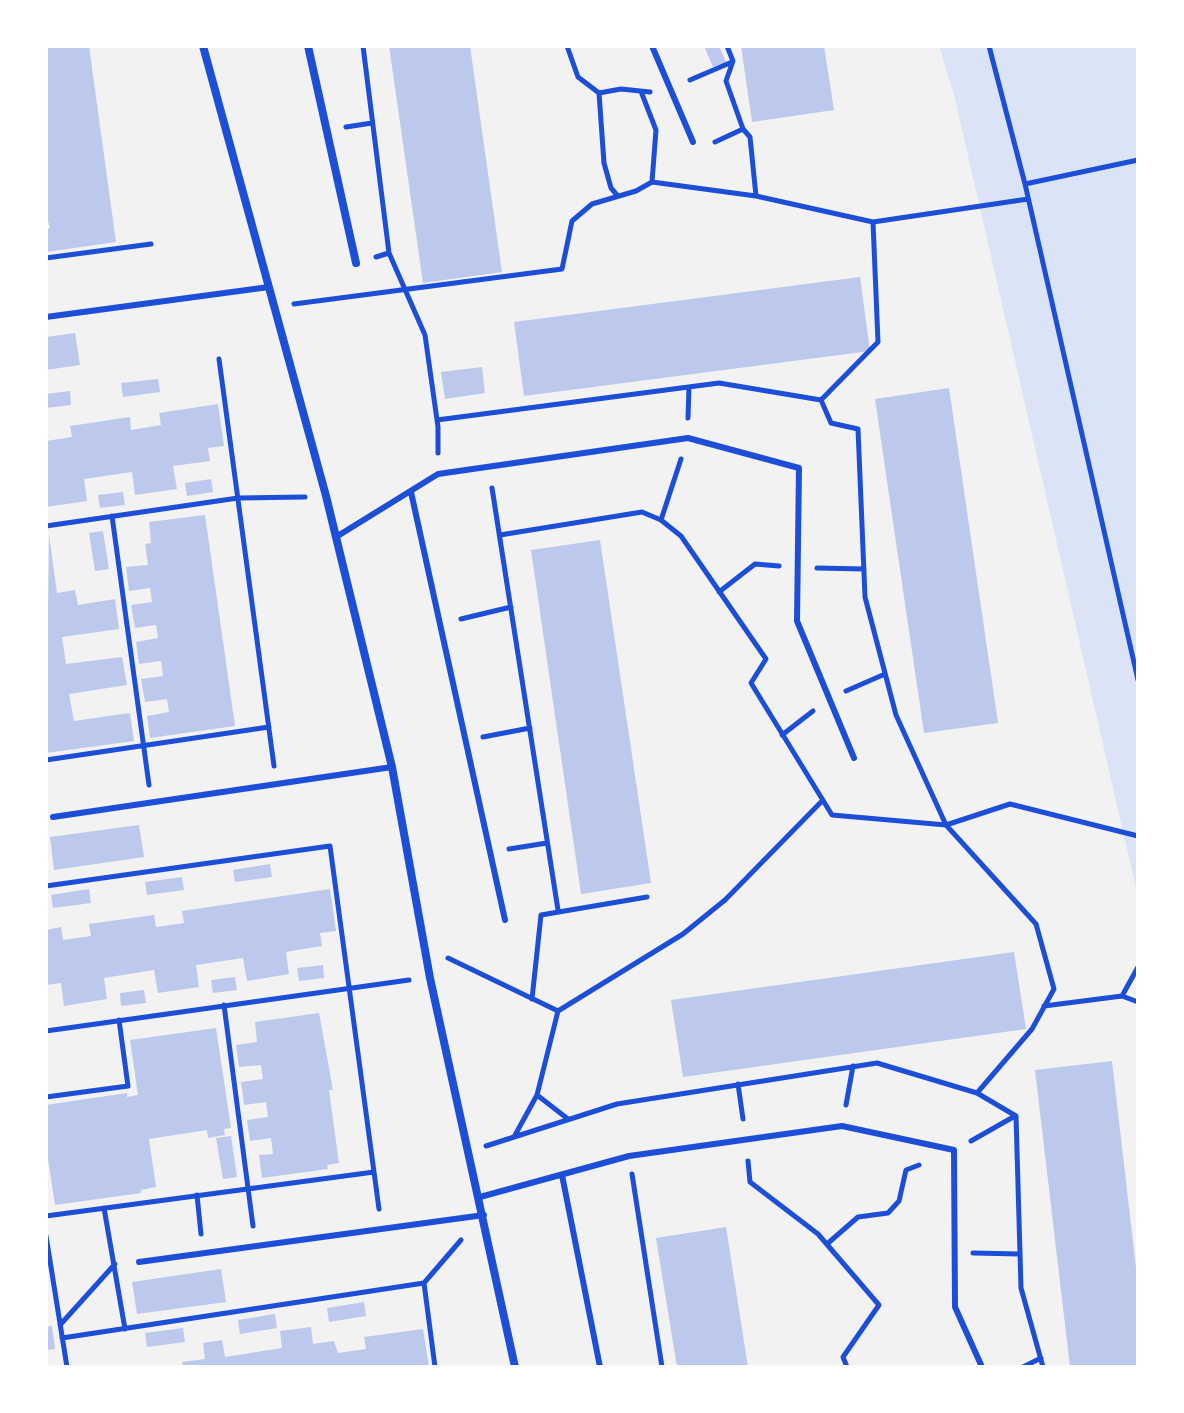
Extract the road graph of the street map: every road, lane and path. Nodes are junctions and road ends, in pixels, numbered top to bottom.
1 (203, 46) edge
2 (308, 46) edge
3 (363, 46) edge
4 (567, 46) edge
5 (652, 46) edge
6 (727, 46) edge
7 (989, 46) edge
8 (642, 94) dead end
9 (743, 129) junction
10 (693, 142) joint
11 (1138, 160) edge
12 (652, 182) junction
13 (1025, 184) junction
14 (617, 195) junction
15 (756, 196) junction
16 (1028, 199) junction
17 (873, 222) junction
18 (151, 244) dead end
19 (389, 253) junction
20 (46, 258) edge
21 (356, 263) joint
22 (269, 287) junction
23 (404, 291) junction
24 (274, 307) junction
25 (46, 317) edge
26 (219, 359) dead end
27 (821, 400) junction
28 (437, 420) junction
29 (489, 467) junction
30 (438, 474) junction
31 (411, 492) junction
32 (326, 496) junction
33 (238, 498) junction
34 (112, 516) junction
35 (46, 526) edge
36 (500, 535) junction
37 (336, 537) junction
38 (511, 607) junction
39 (440, 624) junction
40 (1138, 680) edge
41 (269, 727) junction
42 (530, 728) junction
43 (466, 740) junction
44 (143, 746) junction
45 (854, 758) dead end
46 (46, 760) edge
47 (392, 767) junction
48 (276, 783) junction
49 (823, 800) junction
50 (151, 802) junction
51 (53, 817) dead end
52 (946, 825) junction
53 (1138, 836) edge
54 (547, 843) junction
55 (491, 852) junction
56 (46, 886) edge
57 (647, 897) dead end
58 (558, 910) junction
59 (505, 920) dead end
60 (424, 946) junction
61 (1138, 967) edge
62 (430, 978) junction
63 (349, 988) junction
64 (1122, 996) junction
65 (532, 999) junction
66 (1138, 1002) edge
67 (224, 1005) junction
68 (1044, 1006) junction
69 (558, 1011) junction
70 (119, 1020) junction
71 (46, 1031) edge
72 (853, 1066) junction
73 (738, 1084) junction
74 (977, 1093) junction
75 (537, 1095) junction
76 (46, 1097) edge
77 (1016, 1116) junction
78 (569, 1119) junction
79 (842, 1126) junction
80 (514, 1137) junction
81 (746, 1140) junction
82 (954, 1150) junction
83 (470, 1151) junction
84 (629, 1156) junction
85 (374, 1172) junction
86 (562, 1175) junction
87 (248, 1189) junction
88 (197, 1195) junction
89 (480, 1197) junction
90 (104, 1208) junction
91 (484, 1215) junction
92 (46, 1216) edge
93 (382, 1229) junction
94 (46, 1236) edge
95 (827, 1244) junction
96 (256, 1246) junction
97 (955, 1252) junction
98 (204, 1253) junction
99 (1020, 1254) junction
100 (139, 1262) joint
101 (114, 1264) junction
102 (424, 1283) junction
103 (60, 1325) junction
104 (125, 1329) junction
105 (62, 1338) junction
106 (1041, 1358) junction
107 (67, 1367) edge
108 (435, 1367) edge
109 (515, 1367) edge
110 (600, 1367) edge
111 (662, 1367) edge
112 (847, 1367) edge
113 (982, 1367) edge
114 (1023, 1367) edge
115 (1043, 1367) edge

1 - 22 street
2 - 21 street
3 - 19 path
4 - 14 path
5 - 10 lane
6 - 9 path
7 - 13 path
8 - 12 path
9 - 10 path
9 - 15 path
11 - 13 path
12 - 14 path
12 - 15 path
13 - 16 path
14 - 23 path
15 - 17 path
16 - 17 path
16 - 40 path
17 - 27 path
18 - 20 path
19 - 21 path
19 - 23 path
22 - 24 street
22 - 25 lane
23 - 24 path
23 - 28 path
24 - 32 street
26 - 33 path
27 - 28 path
27 - 52 path
28 - 30 path
29 - 30 lane
29 - 36 path
29 - 45 lane
30 - 31 lane
31 - 37 lane
31 - 39 lane
32 - 33 path
32 - 37 street
33 - 34 path
33 - 41 path
34 - 35 path
34 - 44 path
36 - 38 path
36 - 49 path
37 - 47 street
38 - 39 path
38 - 42 path
39 - 43 lane
41 - 44 path
41 - 48 path
42 - 43 path
42 - 54 path
43 - 55 lane
44 - 46 path
44 - 50 path
47 - 48 lane
47 - 60 street
48 - 50 lane
49 - 52 path
49 - 69 path
50 - 51 lane
52 - 53 path
52 - 68 path
54 - 55 path
54 - 58 path
55 - 59 lane
56 - 63 path
57 - 58 path
58 - 65 path
60 - 62 street
60 - 65 path
61 - 64 path
62 - 63 path
62 - 83 street
63 - 67 path
63 - 85 path
64 - 66 path
64 - 68 path
65 - 69 path
67 - 70 path
67 - 87 path
68 - 74 path
69 - 75 path
70 - 71 path
70 - 76 path
72 - 73 path
72 - 74 path
72 - 79 path
73 - 78 path
73 - 81 path
74 - 77 path
75 - 78 path
75 - 80 path
77 - 82 path
77 - 99 path
78 - 80 path
79 - 81 lane
79 - 82 lane
80 - 83 path
81 - 84 lane
81 - 95 path
82 - 95 path
82 - 97 lane
83 - 89 street
84 - 86 lane
84 - 111 path
85 - 87 path
85 - 93 path
86 - 89 lane
86 - 110 lane
87 - 88 path
87 - 96 path
88 - 90 path
88 - 98 path
89 - 91 street
90 - 92 path
90 - 101 path
91 - 93 lane
91 - 102 path
91 - 109 street
93 - 96 lane
94 - 103 path
95 - 112 path
96 - 98 lane
97 - 99 path
97 - 113 lane
98 - 100 lane
99 - 106 path
100 - 101 path
101 - 103 path
101 - 104 path
102 - 104 path
102 - 108 path
103 - 105 path
104 - 105 path
105 - 107 path
106 - 114 path
106 - 115 path

